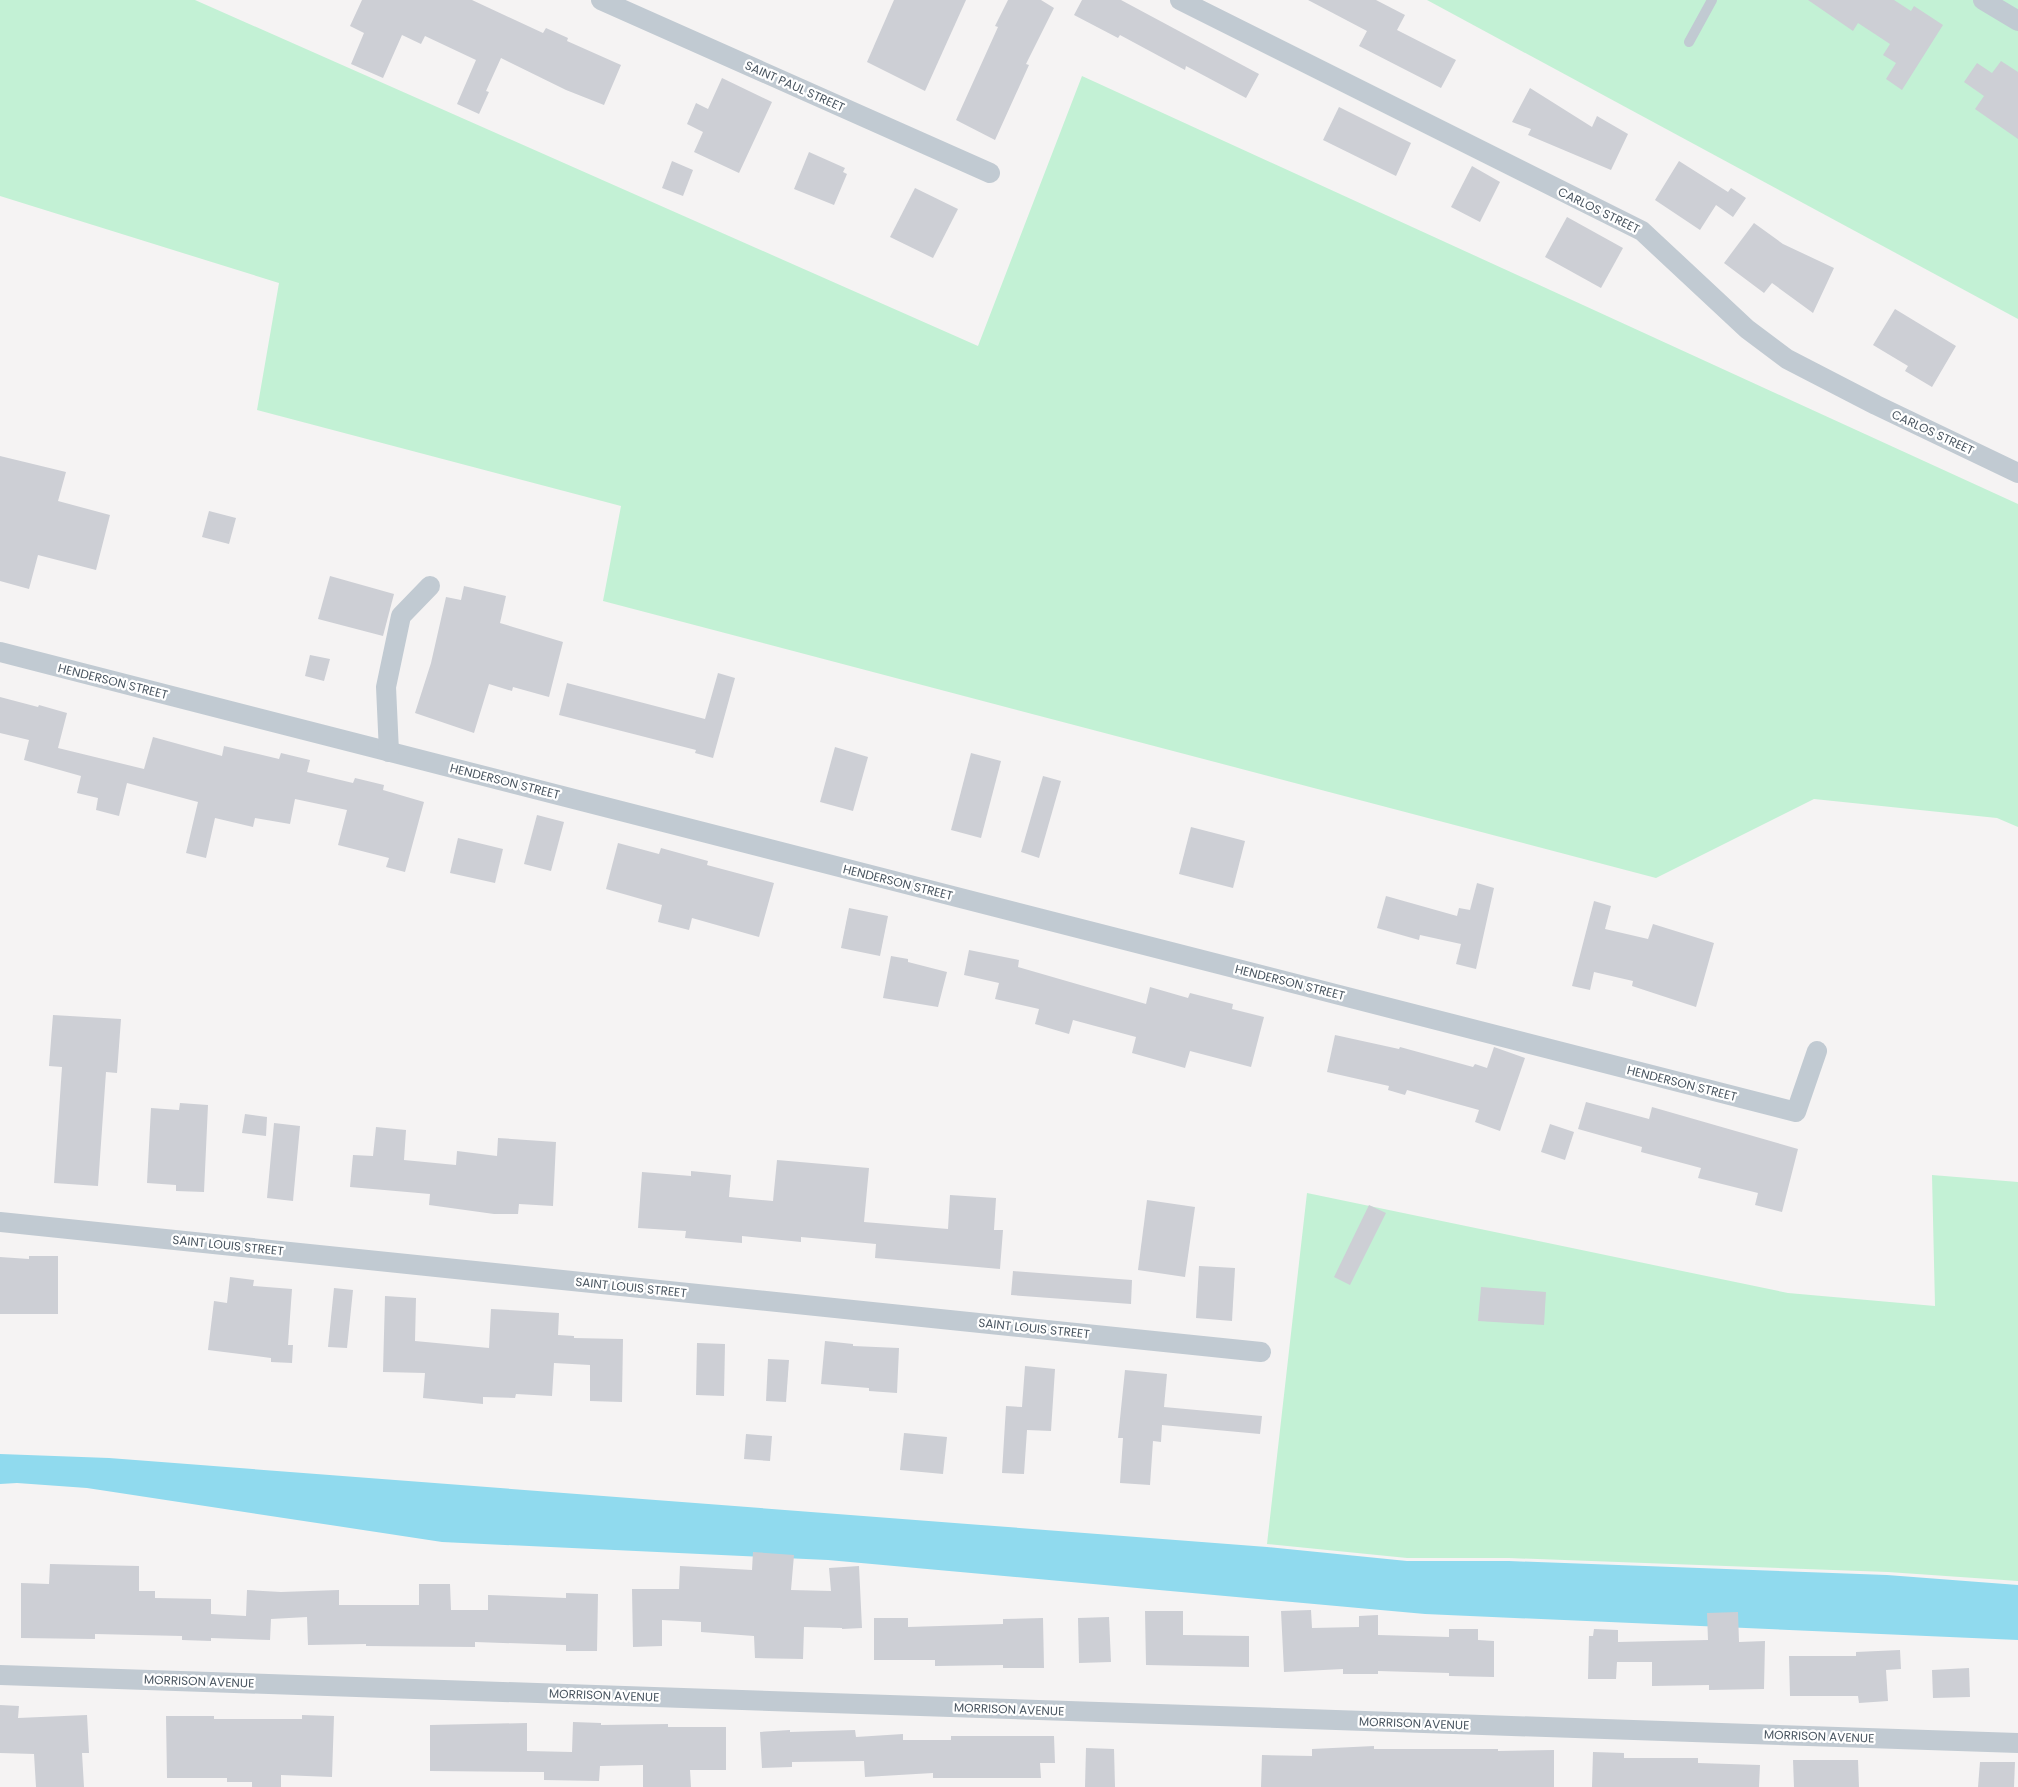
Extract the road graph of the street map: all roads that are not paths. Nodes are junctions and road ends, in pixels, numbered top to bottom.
1 (601, 0) edge
2 (1180, 0) edge
3 (1712, 0) edge
4 (1983, 0) edge
5 (2018, 21) edge
6 (1689, 42) dead end
7 (990, 172) dead end
8 (2018, 473) edge
9 (430, 586) dead end
10 (0, 652) edge
11 (389, 752) junction
12 (1817, 1051) dead end
13 (0, 1222) edge
14 (1261, 1352) dead end
15 (0, 1675) edge
16 (2018, 1743) edge

1 - 7 street, SAINT PAUL STREET
2 - 8 street, CARLOS STREET
3 - 6 lane
4 - 5 street
9 - 11 street
10 - 11 street, HENDERSON STREET
11 - 12 street, HENDERSON STREET
13 - 14 street, SAINT LOUIS STREET
15 - 16 street, MORRISON AVENUE

